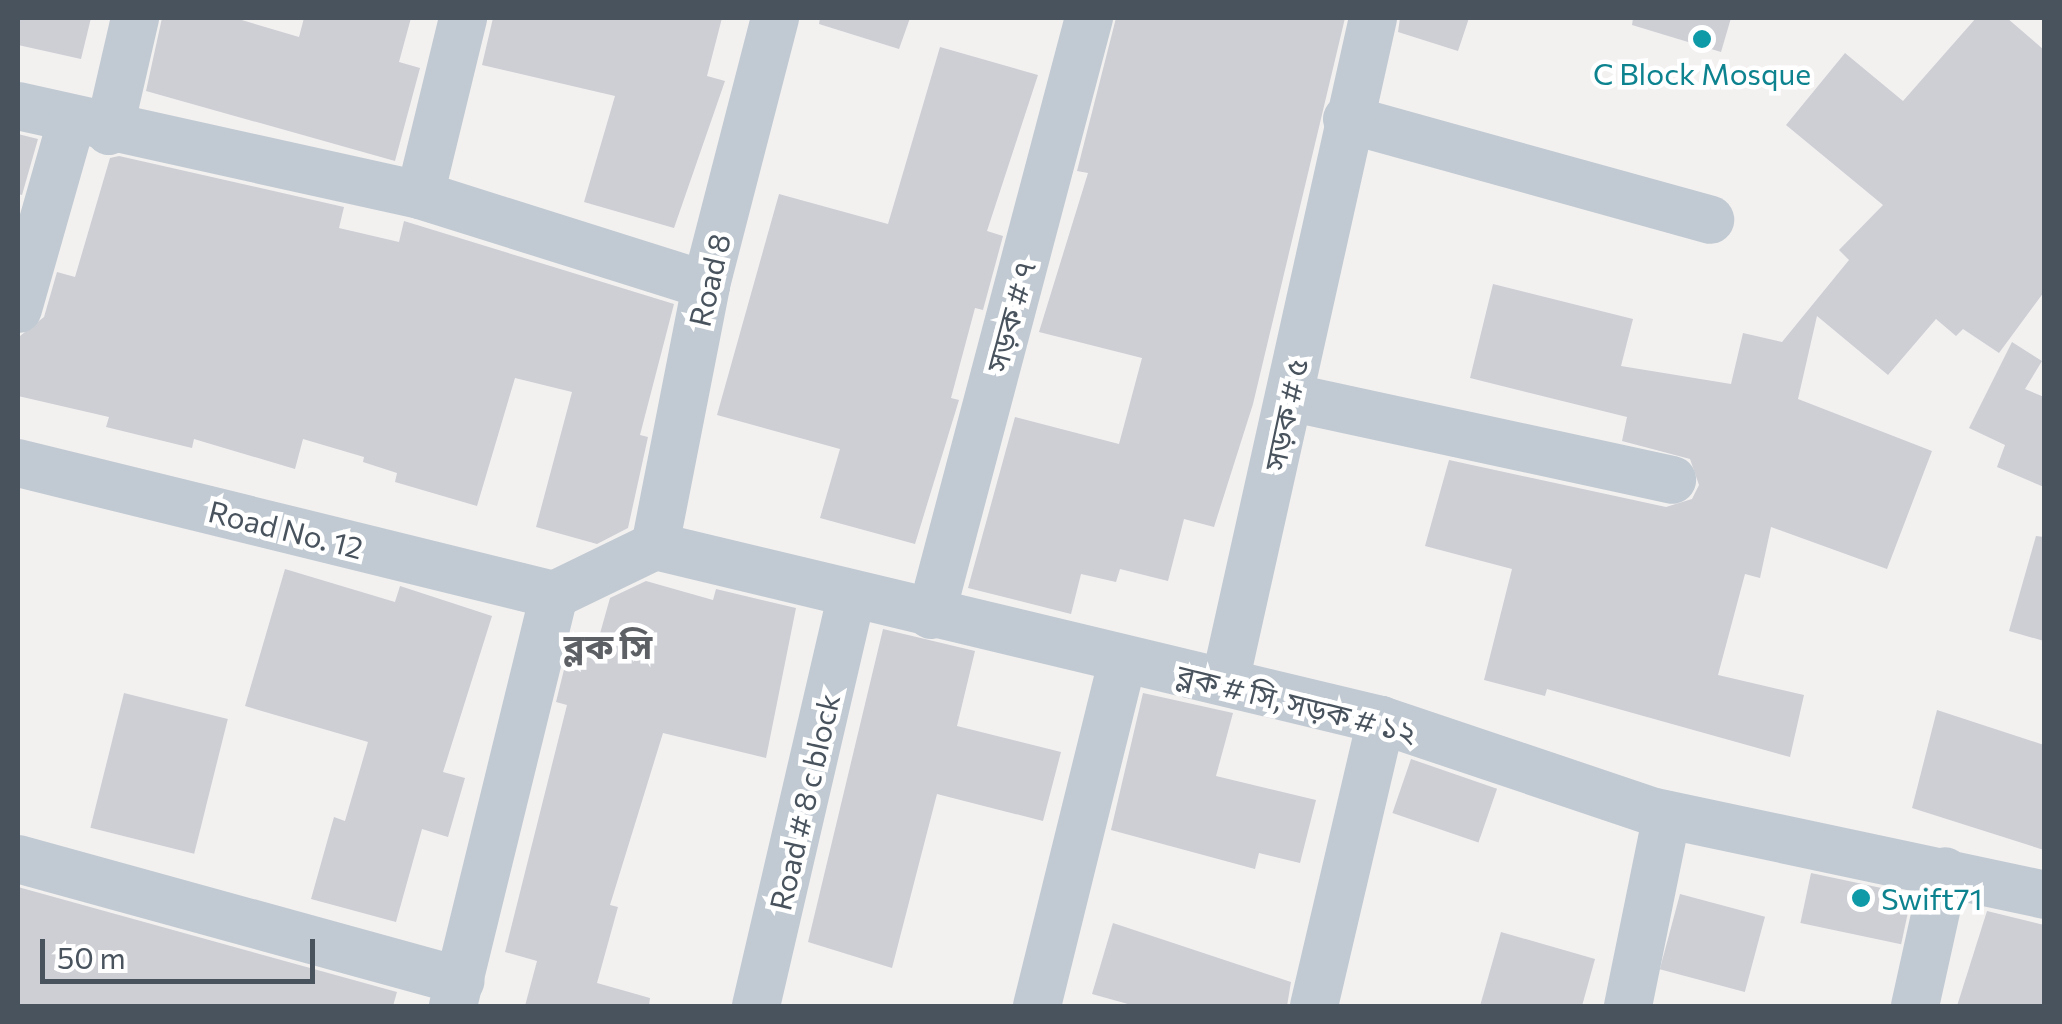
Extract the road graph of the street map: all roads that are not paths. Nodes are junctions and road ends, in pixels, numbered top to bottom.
1 (135, 18) edge
2 (463, 18) edge
3 (776, 18) edge
4 (1089, 18) edge
5 (1373, 18) edge
6 (18, 106) edge
7 (90, 126) junction
8 (1344, 132) junction
9 (420, 195) junction
10 (1710, 220) dead end
11 (706, 286) junction
12 (18, 310) edge
13 (1289, 397) junction
14 (18, 463) edge
15 (1672, 480) dead end
16 (655, 546) junction
17 (554, 595) junction
18 (852, 598) junction
19 (931, 615) junction
20 (1122, 662) junction
21 (1225, 682) junction
22 (1381, 720) junction
23 (1668, 815) junction
24 (18, 859) edge
25 (1945, 871) junction
26 (2044, 896) edge
27 (457, 994) edge
28 (756, 1006) edge
29 (1036, 1006) edge
30 (1314, 1006) edge
31 (1628, 1006) edge
32 (1915, 1006) edge

1 - 7 street
2 - 9 street
3 - 11 street, Road 8
4 - 19 street, সড়ক # ৭
5 - 8 street, সড়ক # ৫
6 - 7 street
7 - 9 street
7 - 12 street
8 - 10 street
8 - 13 street, সড়ক # ৫
9 - 11 street
11 - 16 street, Road 8
13 - 15 street
13 - 21 street, সড়ক # ৫
14 - 17 street, Road No. 12
16 - 17 street
16 - 18 street, ব্লক # সি, সড়ক # ১২
17 - 27 street
18 - 19 street, ব্লক # সি, সড়ক # ১২
18 - 28 street, Road # 8 c block
19 - 20 street, ব্লক # সি, সড়ক # ১২
20 - 21 street, ব্লক # সি, সড়ক # ১২
20 - 29 street
21 - 22 street, ব্লক # সি, সড়ক # ১২
22 - 23 street, ব্লক # সি, সড়ক # ১২
22 - 30 street
23 - 25 street, ব্লক # সি, সড়ক # ১২
23 - 31 street
24 - 27 street
25 - 26 street, ব্লক # সি, সড়ক # ১২
25 - 32 street

